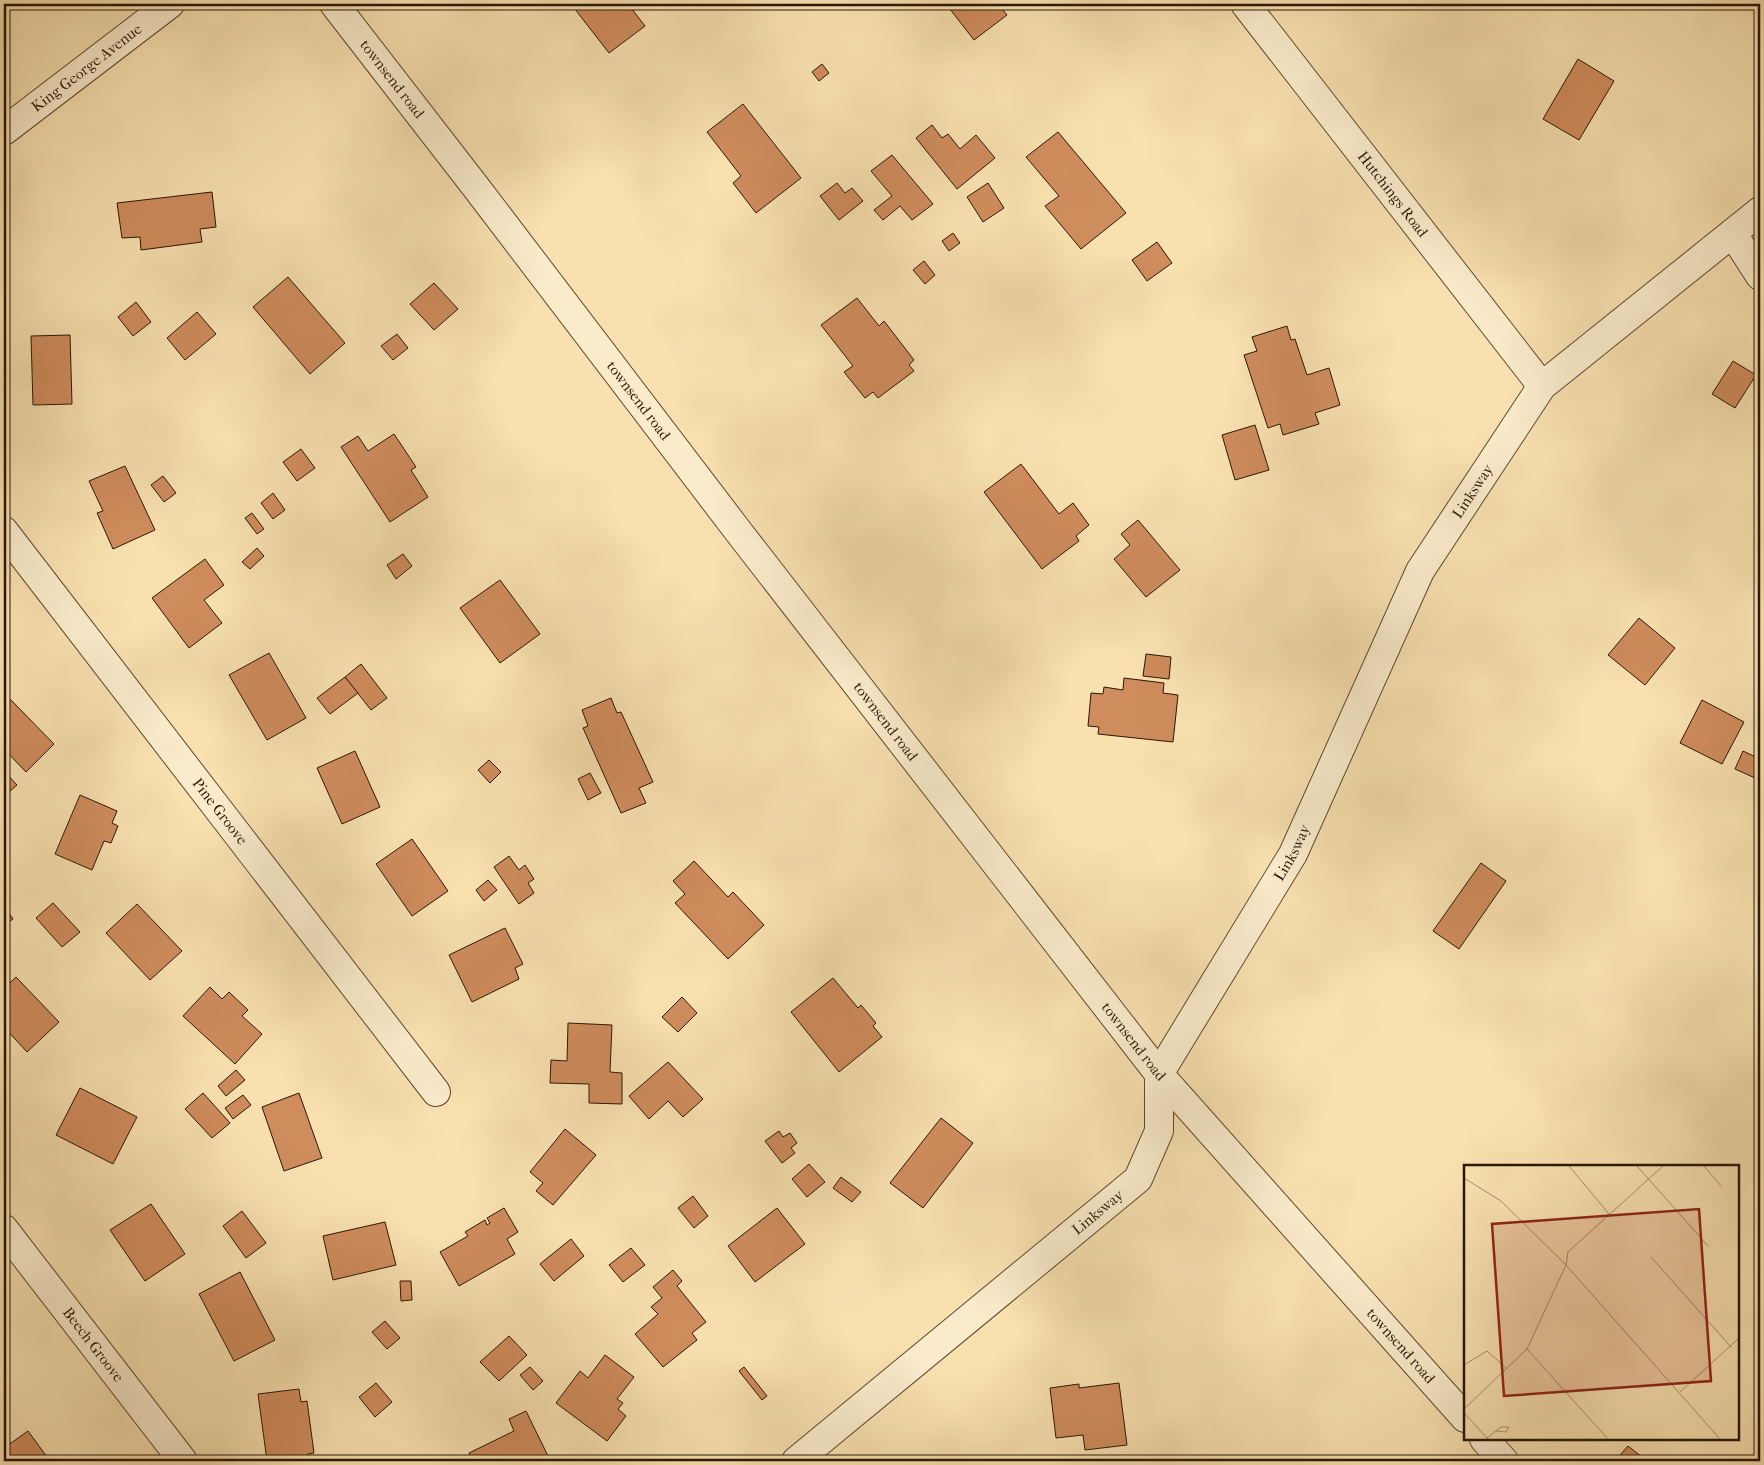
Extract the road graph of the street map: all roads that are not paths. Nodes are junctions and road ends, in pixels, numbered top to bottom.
1 (170, 4) edge
2 (334, 4) edge
3 (1245, 4) edge
4 (4, 131) edge
5 (1760, 210) edge
6 (1733, 234) junction
7 (1760, 276) edge
8 (1542, 386) junction
9 (4, 531) edge
10 (1159, 1074) junction
11 (436, 1092) dead end
12 (4, 1229) edge
13 (1464, 1417) edge
14 (1485, 1440) edge
15 (183, 1461) edge
16 (796, 1461) edge
17 (1504, 1461) edge

1 - 4 street, King George Avenue
2 - 10 street, townsend road
3 - 8 street, Hutchings Road
5 - 6 street, Linksway
6 - 7 street
6 - 8 street, Linksway
8 - 10 street, Linksway
9 - 11 street, Pine Groove
10 - 13 street, townsend road
10 - 16 street, Linksway
12 - 15 street, Beech Groove
14 - 17 street

